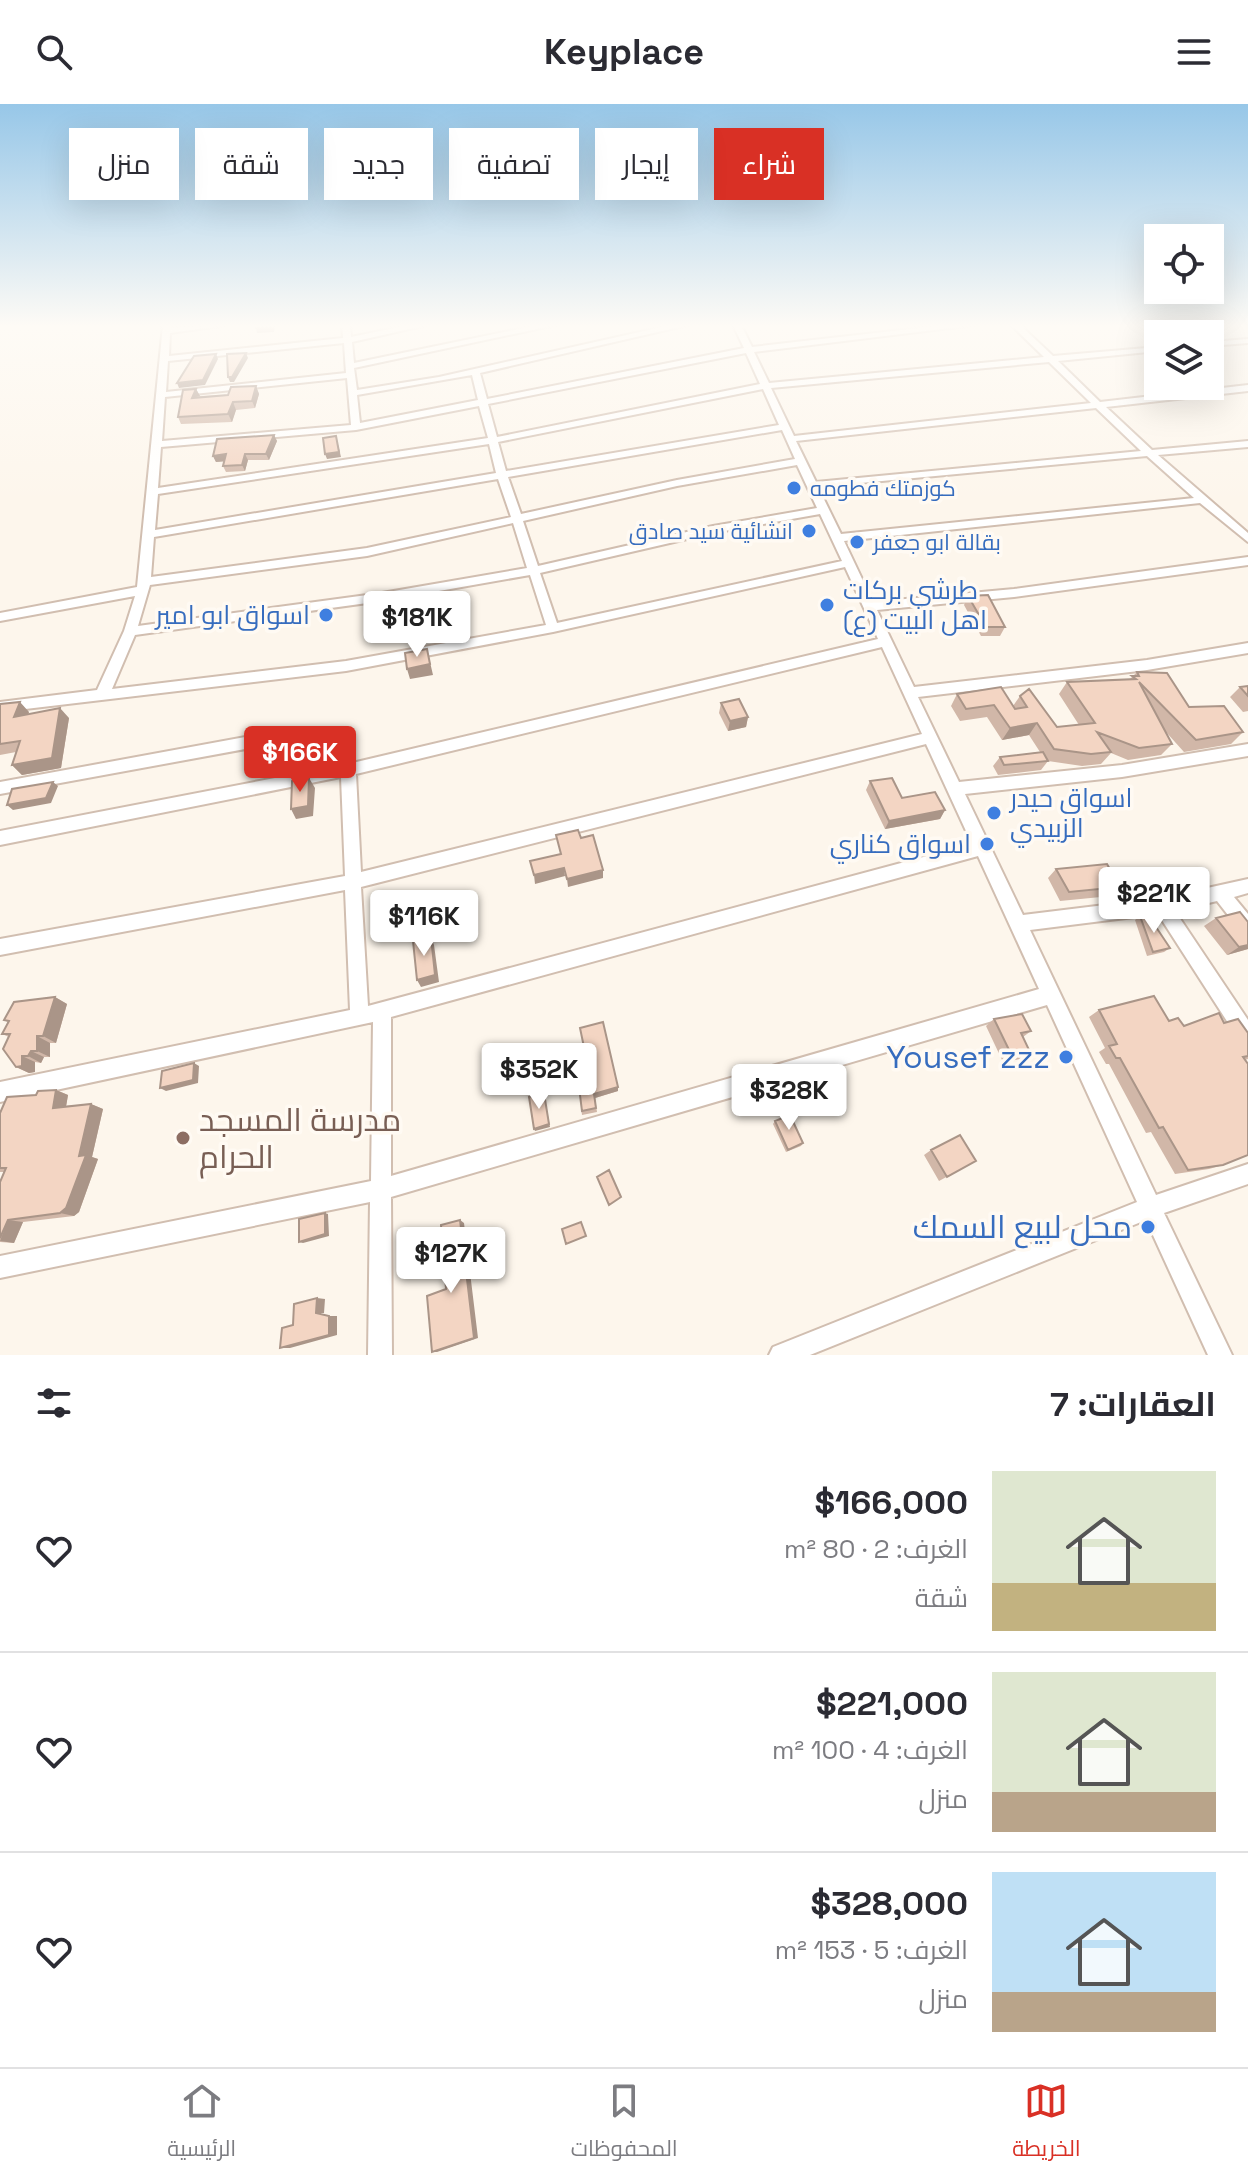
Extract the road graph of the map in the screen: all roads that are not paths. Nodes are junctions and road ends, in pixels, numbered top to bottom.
1 (162, 383) edge
2 (253, 383) edge
3 (352, 383) edge
4 (409, 383) edge
5 (478, 383) edge
6 (579, 383) edge
7 (793, 383) edge
8 (1077, 383) edge
9 (765, 386) junction
10 (1248, 388) edge
11 (353, 393) junction
12 (161, 395) junction
13 (484, 402) junction
14 (1098, 405) junction
15 (356, 427) junction
16 (787, 433) junction
17 (494, 440) junction
18 (1248, 444) edge
19 (155, 445) junction
20 (1150, 454) junction
21 (801, 461) junction
22 (502, 475) junction
23 (812, 485) junction
24 (152, 492) junction
25 (1201, 500) junction
26 (823, 510) junction
27 (516, 519) junction
28 (147, 535) junction
29 (837, 538) junction
30 (1248, 539) edge
31 (1248, 561) edge
32 (848, 563) junction
33 (533, 571) junction
34 (144, 586) junction
35 (869, 607) junction
36 (0, 617) edge
37 (553, 628) junction
38 (130, 631) junction
39 (885, 642) junction
40 (1248, 648) edge
41 (103, 693) junction
42 (909, 693) junction
43 (0, 707) edge
44 (930, 738) junction
45 (262, 740) dead end
46 (1248, 750) edge
47 (348, 770) junction
48 (955, 789) junction
49 (0, 790) edge
50 (0, 838) edge
51 (982, 848) junction
52 (351, 882) junction
53 (1248, 886) edge
54 (1220, 892) junction
55 (1162, 906) junction
56 (1018, 924) junction
57 (1248, 927) edge
58 (0, 947) edge
59 (1051, 995) junction
60 (382, 1011) junction
61 (359, 1017) junction
62 (1248, 1036) edge
63 (0, 1092) edge
64 (1248, 1174) edge
65 (382, 1189) junction
66 (1151, 1207) junction
67 (0, 1267) edge
68 (380, 1355) edge
69 (781, 1355) edge
70 (1220, 1355) edge

1 - 12 street
2 - 12 street
3 - 11 street
4 - 11 street
5 - 13 street
6 - 13 street
7 - 9 street
8 - 14 street
9 - 16 street
9 - 17 street
10 - 14 street
11 - 15 street
12 - 19 street
13 - 15 street
13 - 17 street
14 - 16 street
14 - 20 street
15 - 19 street
16 - 21 street
16 - 22 street
17 - 22 street
17 - 24 street
18 - 20 street
19 - 24 street
20 - 23 street
20 - 25 street
21 - 23 street
21 - 27 street
22 - 27 street
22 - 28 street
23 - 26 street
24 - 28 street
25 - 29 street
25 - 30 street
26 - 29 street
26 - 33 street
27 - 33 street
27 - 34 street
28 - 34 street
29 - 32 street
31 - 35 street
32 - 35 street
32 - 37 street
33 - 37 street
33 - 38 street
34 - 36 street
34 - 38 street
35 - 39 street
37 - 41 street
38 - 41 street
39 - 42 street
39 - 47 street
40 - 42 street
41 - 43 street
42 - 44 street
44 - 48 street
44 - 52 street
45 - 49 street
46 - 48 street
47 - 50 street
47 - 52 street
48 - 51 street
51 - 56 street
51 - 60 street
52 - 58 street
52 - 61 street
53 - 54 street
54 - 55 street
54 - 57 street
55 - 56 street
55 - 62 street
56 - 59 street
59 - 65 street
59 - 66 street
60 - 61 street
60 - 65 street
61 - 63 street
64 - 66 street
65 - 67 street
65 - 68 street
66 - 69 street
66 - 70 street

